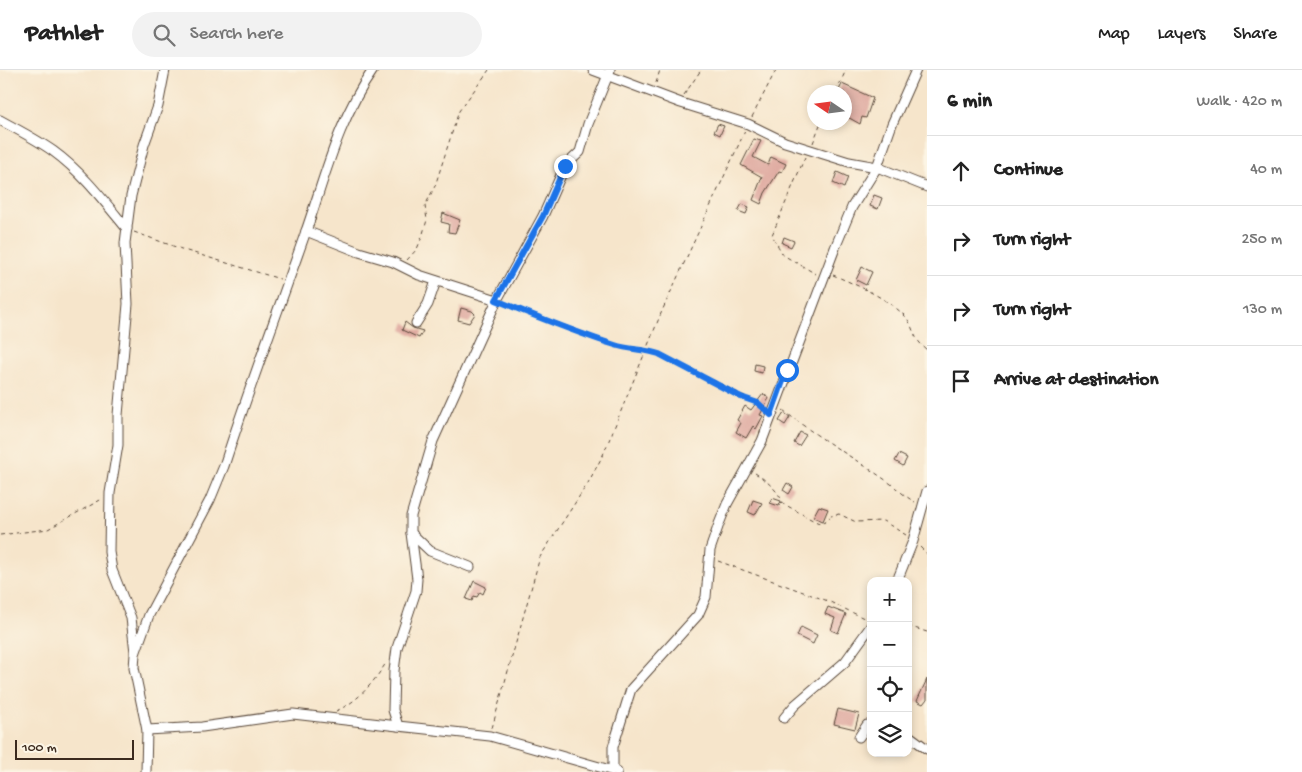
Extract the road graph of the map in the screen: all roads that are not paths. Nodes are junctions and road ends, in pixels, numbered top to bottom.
1 (164, 70) edge
2 (373, 70) edge
3 (592, 70) edge
4 (916, 70) edge
5 (609, 72) edge
6 (0, 120) edge
7 (878, 167) junction
8 (927, 187) edge
9 (127, 229) junction
10 (306, 231) junction
11 (436, 281) junction
12 (496, 300) junction
13 (416, 323) dead end
14 (927, 491) edge
15 (411, 533) junction
16 (470, 567) dead end
17 (899, 577) edge
18 (867, 632) edge
19 (135, 654) junction
20 (784, 718) dead end
21 (867, 725) edge
22 (398, 726) junction
23 (147, 730) junction
24 (859, 738) dead end
25 (912, 738) edge
26 (927, 748) edge
27 (615, 771) edge
28 (146, 772) edge

1 - 9 street
2 - 10 street
3 - 5 street
4 - 7 street
5 - 7 street
5 - 12 street
6 - 9 street
7 - 8 street
7 - 27 street
9 - 19 street
10 - 11 street
10 - 19 street
11 - 12 street
11 - 13 street
12 - 15 street
14 - 17 street
15 - 16 street
15 - 22 street
18 - 20 street
19 - 23 street
21 - 24 street
22 - 23 street
22 - 27 street
23 - 28 street
25 - 26 street

